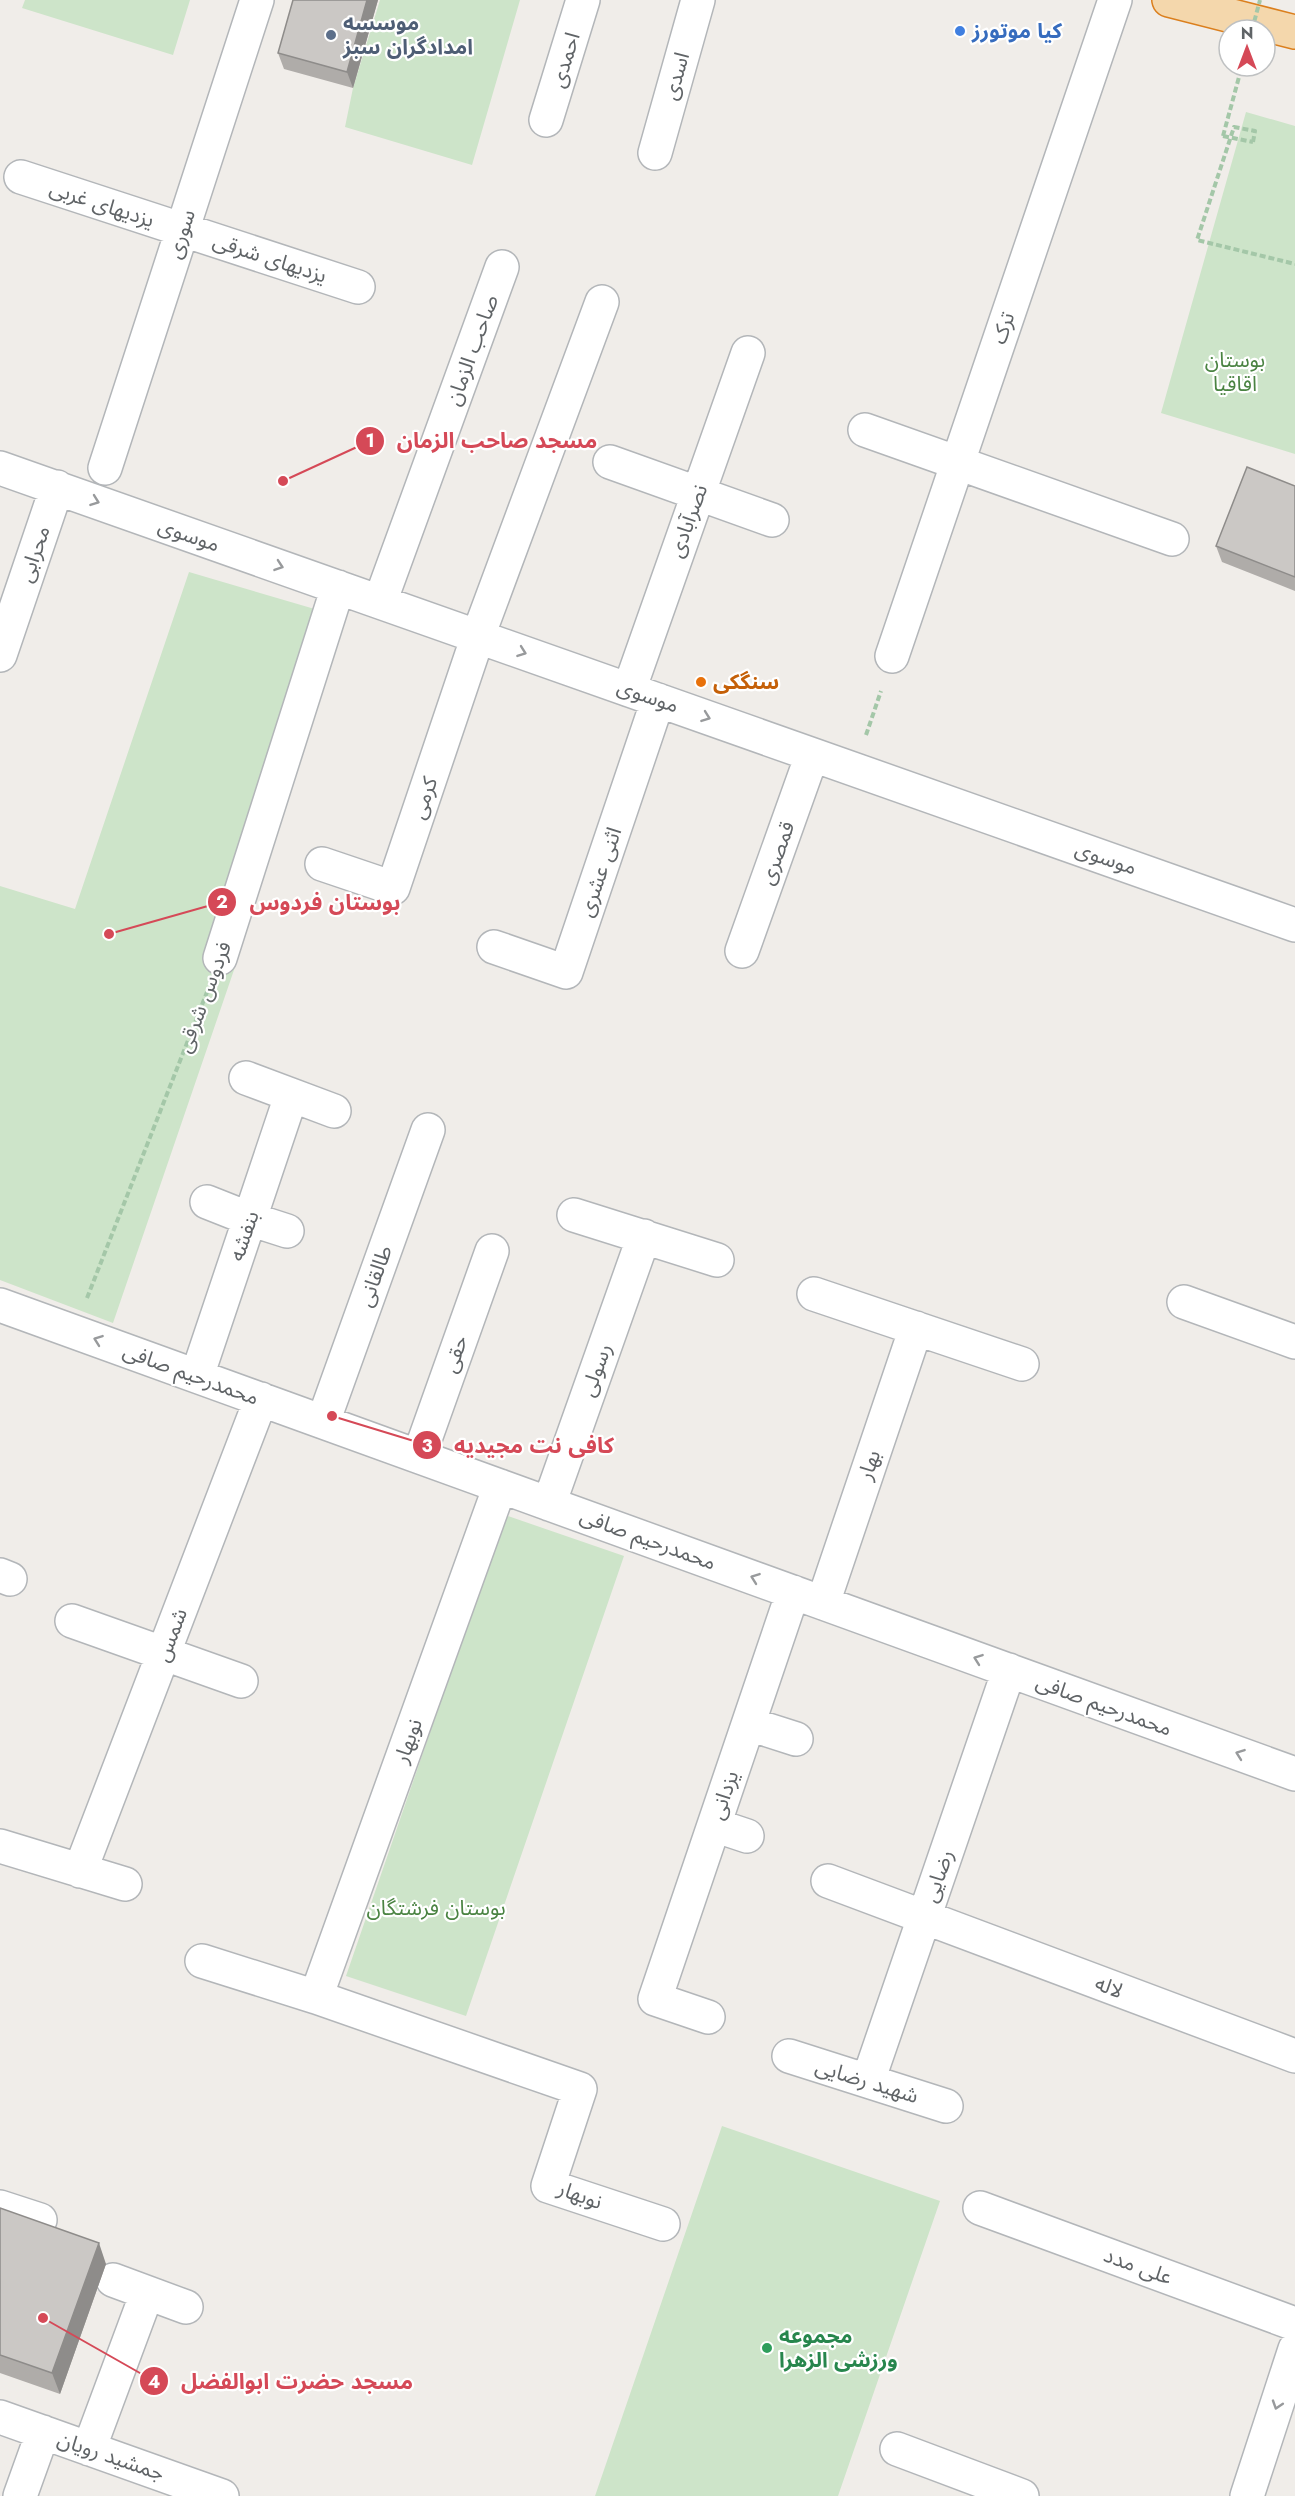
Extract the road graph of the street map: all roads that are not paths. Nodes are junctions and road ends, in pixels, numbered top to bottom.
1 (257, 0) edge
2 (583, 0) edge
3 (698, 0) edge
4 (1115, 0) edge
5 (1169, 0) edge
6 (1295, 28) edge
7 (1295, 33) edge
8 (546, 120) dead end
9 (655, 153) dead end
10 (21, 177) dead end
11 (182, 230) junction
12 (502, 267) dead end
13 (358, 287) dead end
14 (602, 302) dead end
15 (748, 353) dead end
16 (865, 430) dead end
17 (610, 462) dead end
18 (957, 463) junction
19 (0, 468) edge
20 (105, 468) dead end
21 (57, 488) junction
22 (698, 494) junction
23 (772, 520) dead end
24 (1172, 539) dead end
25 (338, 587) junction
26 (380, 602) junction
27 (478, 636) junction
28 (0, 655) edge
29 (892, 656) road end
30 (643, 695) junction
31 (812, 755) junction
32 (322, 864) dead end
33 (1295, 925) edge
34 (494, 947) dead end
35 (742, 951) dead end
36 (220, 958) road end
37 (246, 1078) dead end
38 (291, 1096) junction
39 (334, 1111) dead end
40 (428, 1130) dead end
41 (207, 1202) dead end
42 (573, 1215) dead end
43 (250, 1219) junction
44 (287, 1231) dead end
45 (644, 1236) junction
46 (492, 1251) dead end
47 (717, 1260) dead end
48 (814, 1294) dead end
49 (1184, 1302) dead end
50 (2, 1311) edge
51 (916, 1328) junction
52 (1295, 1342) edge
53 (1022, 1364) dead end
54 (197, 1377) junction
55 (261, 1399) junction
56 (323, 1422) junction
57 (419, 1456) junction
58 (500, 1486) junction
59 (549, 1504) junction
60 (808, 1597) junction
61 (72, 1621) dead end
62 (163, 1655) junction
63 (1009, 1670) junction
64 (242, 1681) dead end
65 (749, 1724) junction
66 (796, 1739) dead end
67 (1295, 1774) edge
68 (714, 1825) junction
69 (747, 1836) dead end
70 (0, 1846) edge
71 (80, 1870) junction
72 (828, 1881) dead end
73 (125, 1884) dead end
74 (924, 1917) junction
75 (202, 1961) dead end
76 (316, 1997) junction
77 (708, 2017) dead end
78 (789, 2056) dead end
79 (1295, 2056) edge
80 (868, 2081) junction
81 (946, 2106) dead end
82 (0, 2207) edge
83 (980, 2208) dead end
84 (40, 2220) edge
85 (663, 2224) dead end
86 (113, 2280) dead end
87 (147, 2293) junction
88 (186, 2307) dead end
89 (1295, 2324) edge
90 (1295, 2349) edge
91 (0, 2417) edge
92 (43, 2432) junction
93 (89, 2449) junction
94 (897, 2449) dead end
95 (163, 2486) edge
96 (20, 2496) edge
97 (222, 2496) edge
98 (1022, 2496) edge
99 (1247, 2496) edge

1 - 11 street, سوری
2 - 8 street, احمدی
3 - 9 street, اسدی
4 - 18 street, ترک
5 - 6 highway
5 - 7 highway
10 - 11 street, یزدیهای غربی
11 - 13 street, یزدیهای شرقی
11 - 20 street, سوری
12 - 26 street, صاحب الزمان
14 - 27 street
15 - 22 street, نصرآبادی
16 - 18 street
17 - 22 street
18 - 24 street
18 - 29 street, ترک
19 - 21 street, موسوی
21 -> 25 street, موسوی
21 - 28 street, محرابی
22 - 23 street
22 - 30 street, نصرآبادی
25 - 26 street, موسوی
25 - 36 street, فردوس شرقی
26 - 27 street, موسوی
27 -> 30 street, موسوی
27 - 32 street, کرمی
30 -> 31 street, موسوی
30 - 34 street, اثنی عشری
31 - 33 street, موسوی
31 - 35 street, قمصری
37 - 38 street
38 - 39 street
38 - 43 street, بنفشه
40 - 56 street, طالقانی
41 - 43 street
42 - 45 street
43 - 44 street
43 - 54 street, بنفشه
45 - 47 street
45 - 59 street, رسولی
46 - 57 street, حقی
48 - 51 street
49 - 52 street
54 -> 50 street, محمدرحیم صافی
51 - 53 street
51 - 60 street, بهار
54 - 55 street, محمدرحیم صافی
55 - 56 street, محمدرحیم صافی
55 - 62 street, شمس
56 - 57 street, محمدرحیم صافی
57 - 58 street, محمدرحیم صافی
58 - 59 street, محمدرحیم صافی
58 - 76 street, نوبهار
60 -> 59 street, محمدرحیم صافی
63 -> 60 street, محمدرحیم صافی
60 - 65 street, یزدانی
61 - 62 street
62 - 64 street
62 - 71 street, شمس
67 -> 63 street, محمدرحیم صافی
63 - 74 street, رضایی
65 - 66 street
65 - 68 street, یزدانی
68 - 69 street
68 - 77 street, یزدانی
70 - 71 street
71 - 73 street
72 - 74 street, لاله
74 - 79 street, لاله
74 - 80 street, رضایی
75 - 76 street, نوبهار
76 - 85 street, نوبهار
78 - 80 street, شهید رضایی
80 - 81 street, شهید رضایی
82 - 84 street
83 - 89 street, علی مدد
86 - 87 street
87 - 88 street
87 - 93 street
90 -> 99 street
91 - 92 street, جمشید رویان
92 - 93 street, جمشید رویان
92 - 96 street
93 - 95 street, جمشید رویان
94 - 98 street
95 - 97 street, جمشید رویان

